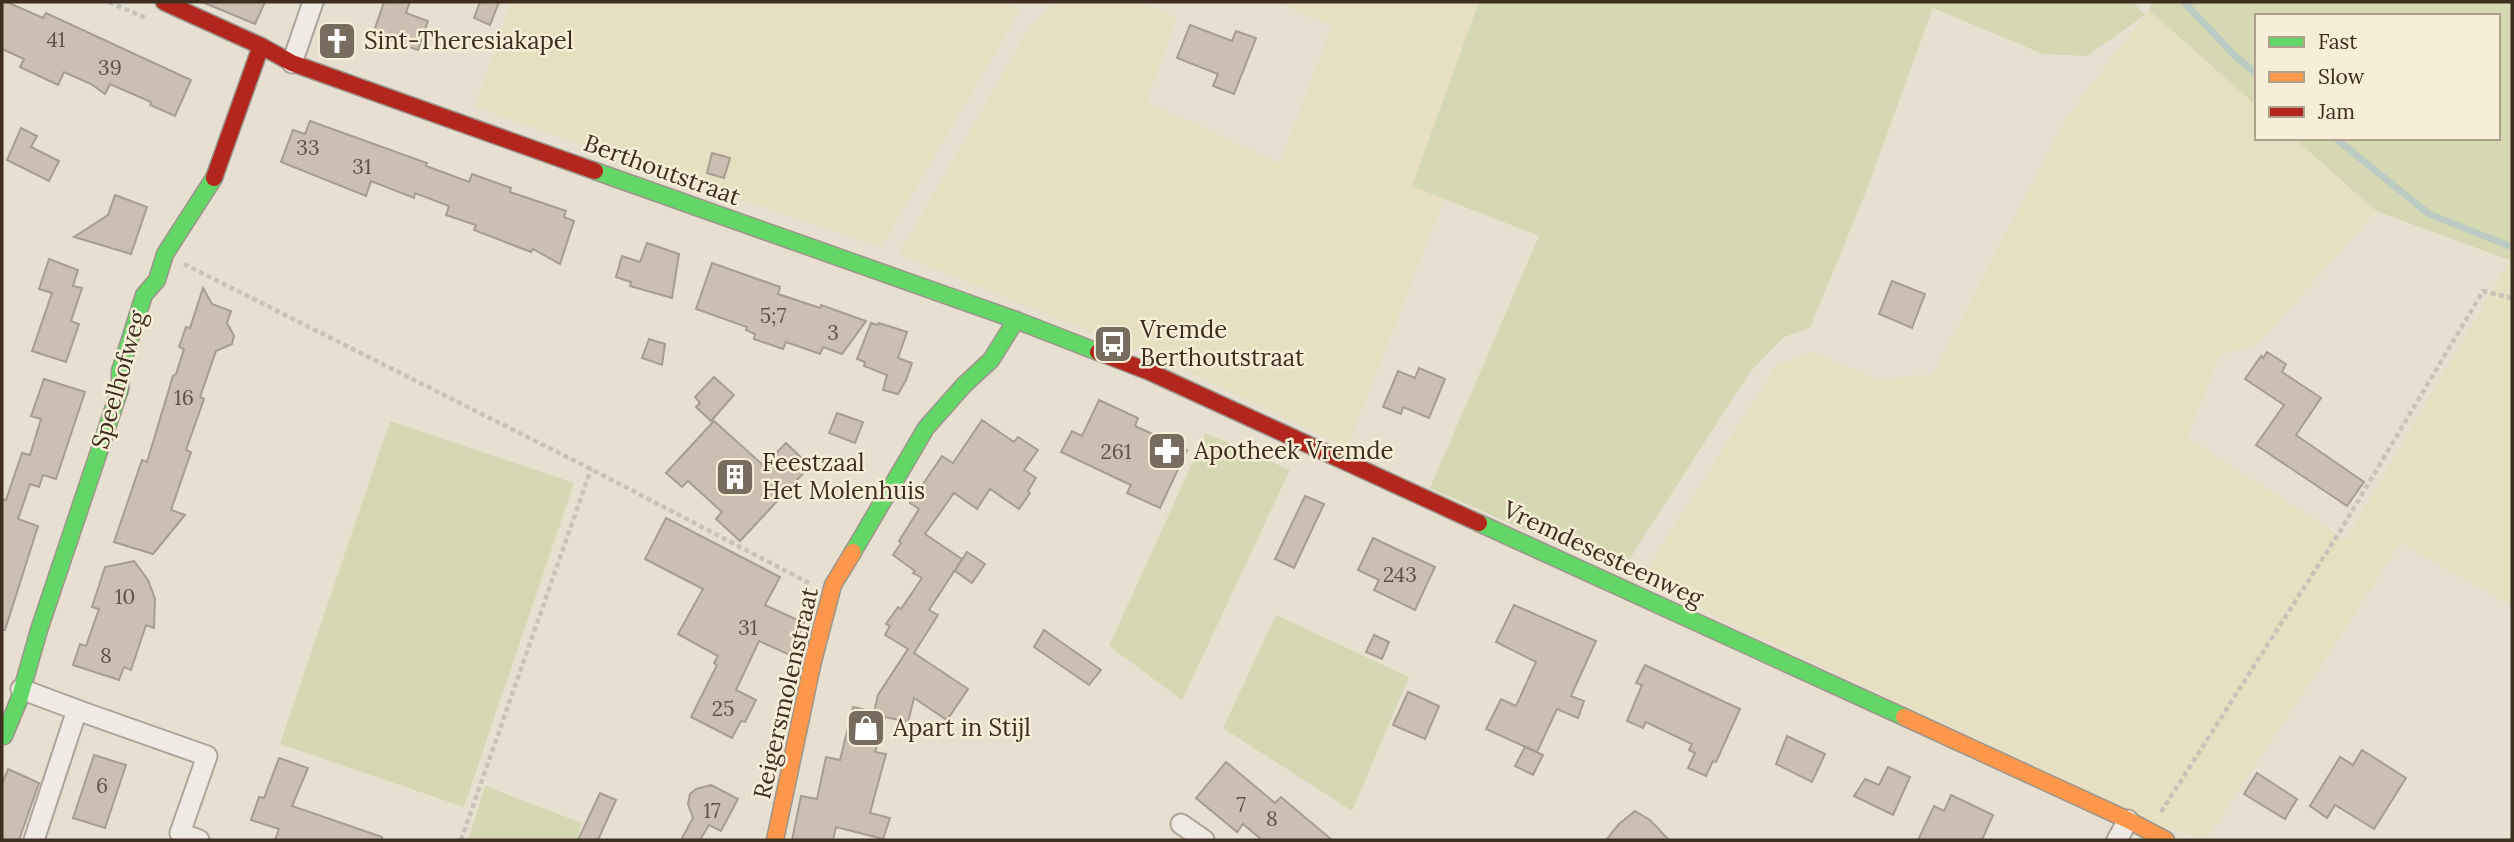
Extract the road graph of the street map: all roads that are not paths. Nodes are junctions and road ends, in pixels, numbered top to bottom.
1 (164, 2) edge
2 (313, 2) edge
3 (261, 46) junction
4 (292, 63) junction
5 (1016, 320) junction
6 (21, 688) junction
7 (77, 710) junction
8 (4, 736) dead end
9 (2128, 820) junction
10 (1181, 824) dead end
11 (34, 840) edge
12 (199, 840) edge
13 (775, 840) edge
14 (1204, 840) edge
15 (2117, 840) edge
16 (2166, 840) edge

1 - 3 street
2 - 4 street
3 - 4 street, Berthoutstraat
3 - 6 street, Speelhofweg
4 - 5 street, Berthoutstraat
5 - 9 street, Vremdesesteenweg
5 - 13 street, Reigersmolenstraat
6 - 7 street
6 - 8 street, Speelhofweg
7 - 11 street
7 - 12 street
9 - 15 street
9 - 16 street, Vremdesesteenweg
10 - 14 street

